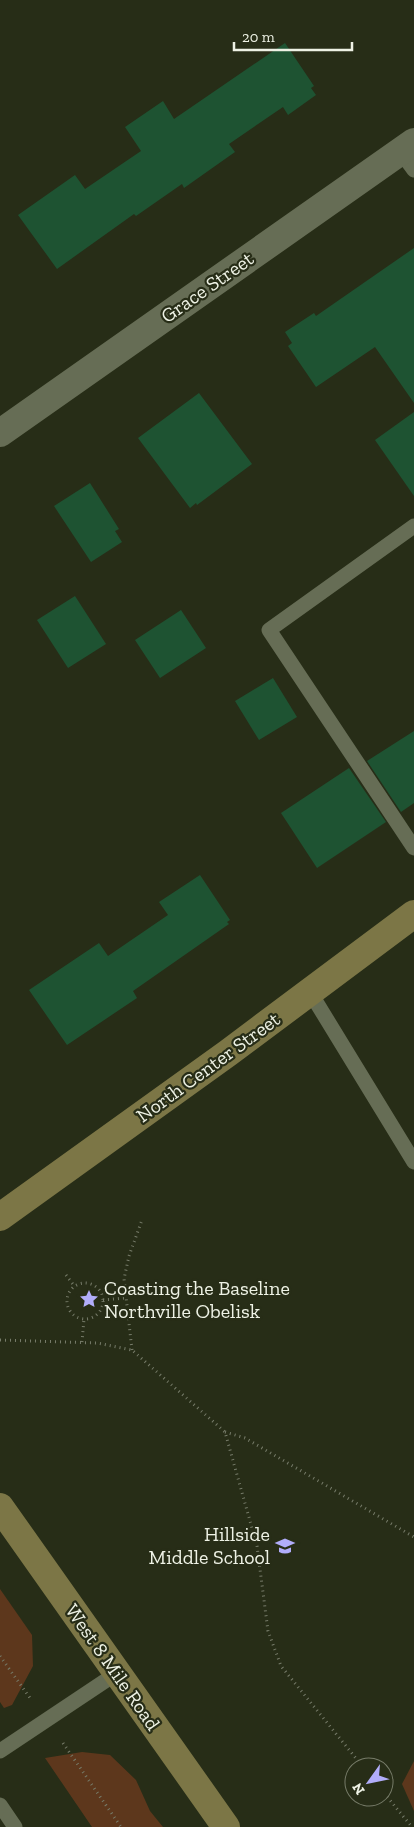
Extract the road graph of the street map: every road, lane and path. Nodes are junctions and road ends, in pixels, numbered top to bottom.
1 (409, 154) edge
2 (0, 433) edge
3 (414, 526) edge
4 (414, 848) edge
5 (414, 914) edge
6 (310, 992) junction
7 (414, 1162) edge
8 (0, 1217) edge
9 (142, 1220) dead end
10 (66, 1275) dead end
11 (75, 1287) junction
12 (125, 1298) junction
13 (102, 1300) junction
14 (84, 1319) junction
15 (0, 1340) edge
16 (82, 1342) junction
17 (132, 1350) junction
18 (224, 1432) junction
19 (0, 1507) edge
20 (414, 1537) edge
21 (0, 1656) edge
22 (12, 1673) dead end
23 (117, 1673) junction
24 (0, 1751) edge
25 (355, 1757) edge
26 (76, 1762) dead end
27 (0, 1805) edge
28 (394, 1805) edge
29 (15, 1827) edge
30 (121, 1827) edge
31 (226, 1827) edge
32 (412, 1827) edge

1 - 2 street, Grace Street
3 - 4 lane
5 - 6 main road, North Center Street
6 - 7 lane
6 - 8 main road, North Center Street
9 - 12 path
10 - 11 path
11 - 13 path
11 - 14 path
12 - 13 path
12 - 17 path
13 - 14 path
14 - 16 path
15 - 16 path
16 - 17 path
17 - 18 path
18 - 20 path
18 - 25 path
19 - 23 main road, West 8 Mile Road
21 - 22 path
23 - 24 lane
23 - 31 main road, West 8 Mile Road
26 - 30 path
27 - 29 lane
28 - 32 path

